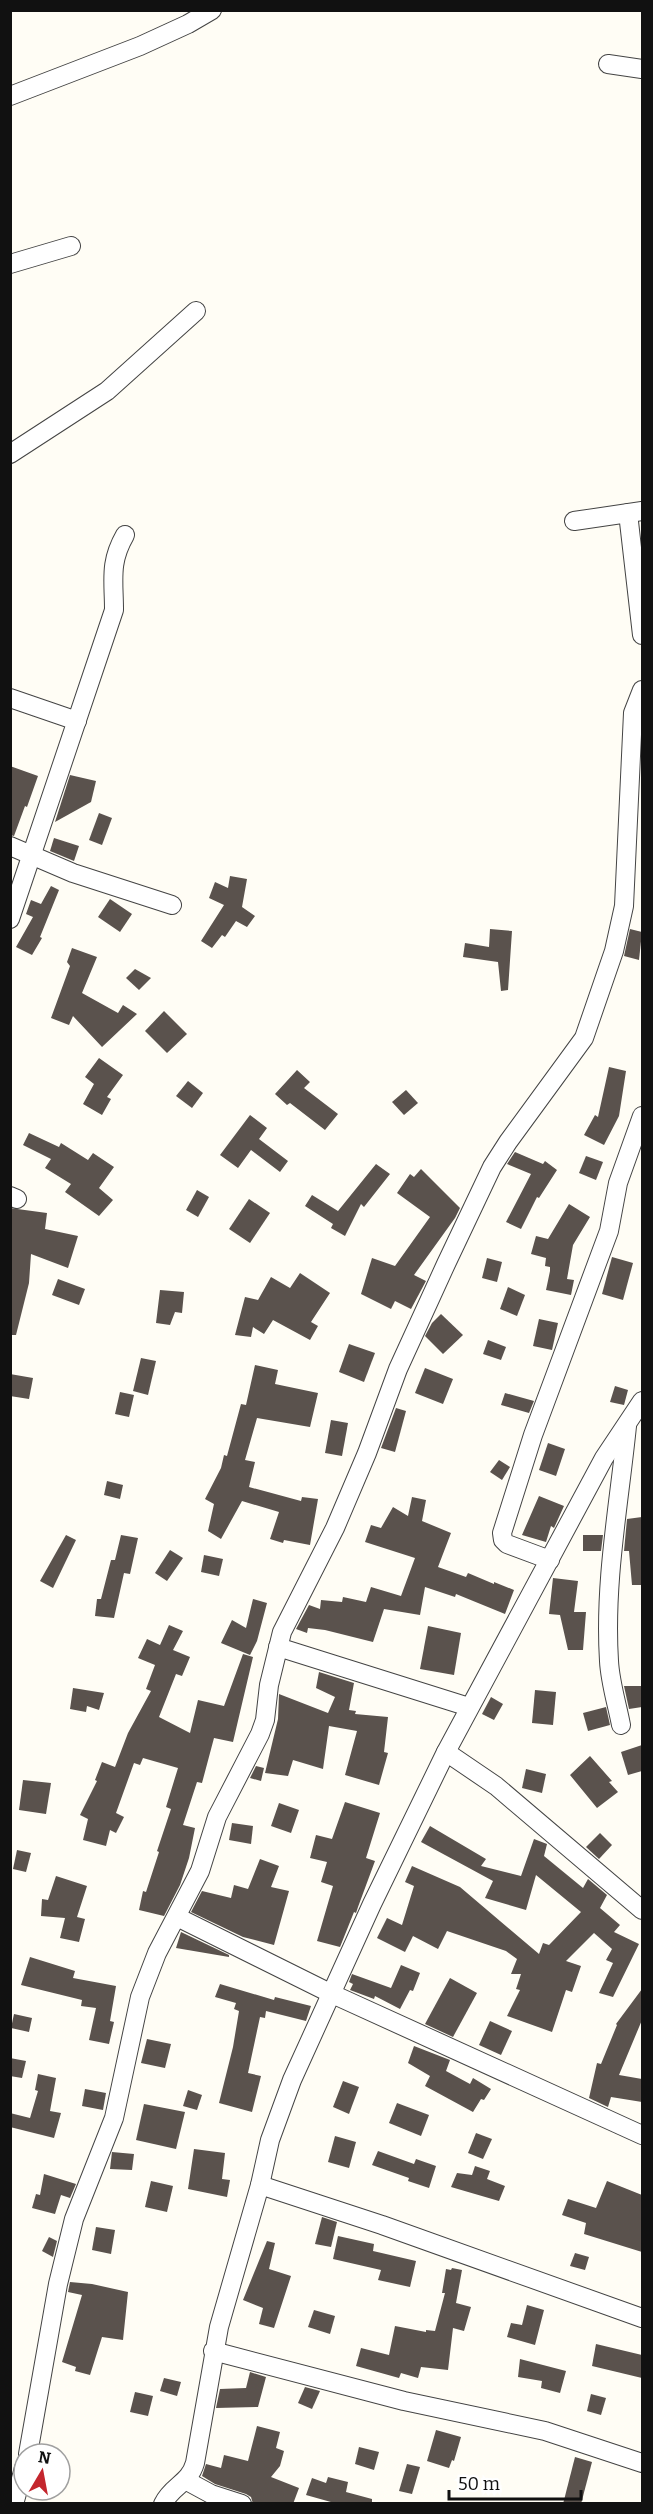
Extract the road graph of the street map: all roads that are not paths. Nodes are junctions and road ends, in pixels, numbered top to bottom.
1 (212, 10) edge
2 (608, 64) dead end
3 (642, 69) edge
4 (10, 96) edge
5 (71, 246) dead end
6 (10, 264) edge
7 (196, 311) dead end
8 (10, 454) edge
9 (635, 512) edge
10 (574, 521) dead end
11 (125, 536) dead end
12 (642, 635) edge
13 (642, 690) edge
14 (10, 698) edge
15 (77, 721) junction
16 (10, 846) edge
17 (34, 855) junction
18 (172, 904) dead end
19 (10, 919) edge
20 (642, 1116) edge
21 (642, 1401) edge
22 (627, 1421) junction
23 (550, 1560) junction
24 (278, 1647) junction
25 (469, 1707) junction
26 (621, 1725) dead end
27 (446, 1752) junction
28 (642, 1910) edge
29 (177, 1917) junction
30 (330, 1993) junction
31 (642, 2135) edge
32 (260, 2185) junction
33 (642, 2318) edge
34 (213, 2351) junction
35 (31, 2442) edge
36 (642, 2463) edge
37 (196, 2491) edge
38 (163, 2504) edge
39 (242, 2504) edge

1 - 4 street
2 - 3 street
5 - 6 street
7 - 8 street
9 - 10 street
9 - 12 street
11 - 15 street
13 - 24 street
14 - 15 street
15 - 17 street
16 - 17 street
17 - 18 street
17 - 19 street
20 - 23 street
21 - 22 street
22 - 23 street
22 - 26 street
23 - 25 street
24 - 25 street
24 - 29 street
25 - 27 street
27 - 28 street
27 - 30 street
29 - 30 street
29 - 35 street
30 - 31 street
30 - 32 street
32 - 33 street
32 - 34 street
34 - 36 street
34 - 37 street
37 - 38 street
37 - 39 street

